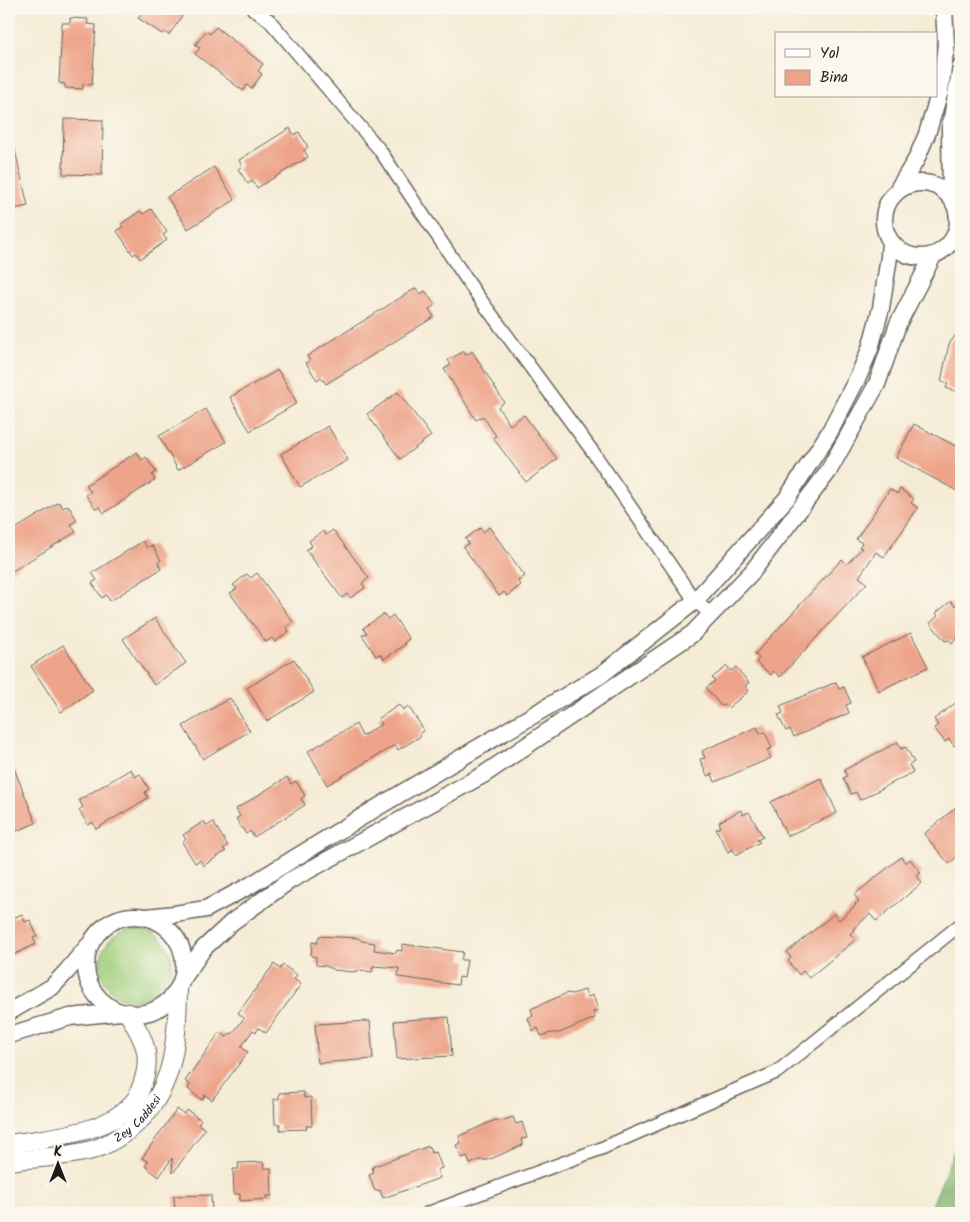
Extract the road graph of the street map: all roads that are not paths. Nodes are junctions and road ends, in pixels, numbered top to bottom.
1 (253, 9) edge
2 (944, 9) edge
3 (961, 67) edge
4 (938, 98) edge
5 (938, 98) edge
6 (895, 194) junction
7 (955, 202) edge
8 (890, 240) junction
9 (961, 246) edge
10 (938, 253) junction
11 (694, 601) junction
12 (711, 614) junction
13 (147, 917) junction
14 (961, 924) edge
15 (91, 942) junction
16 (181, 984) junction
17 (9, 1012) edge
18 (124, 1013) junction
19 (9, 1035) edge
20 (9, 1144) edge
21 (9, 1161) edge
22 (428, 1213) edge

1 - 11 street
2 - 4 street
3 - 7 street
5 - 6 street
6 - 7 street
6 - 8 street
7 - 10 street
8 - 10 street
8 - 11 street
9 - 10 street
10 - 12 street
11 - 12 street
11 - 13 street
12 - 16 street
13 - 15 street
13 - 16 street
14 - 22 street
15 - 17 street
15 - 18 street
16 - 18 street
16 - 21 main road, Zey Caddesi
18 - 19 street
18 - 20 main road, Zey Caddesi

